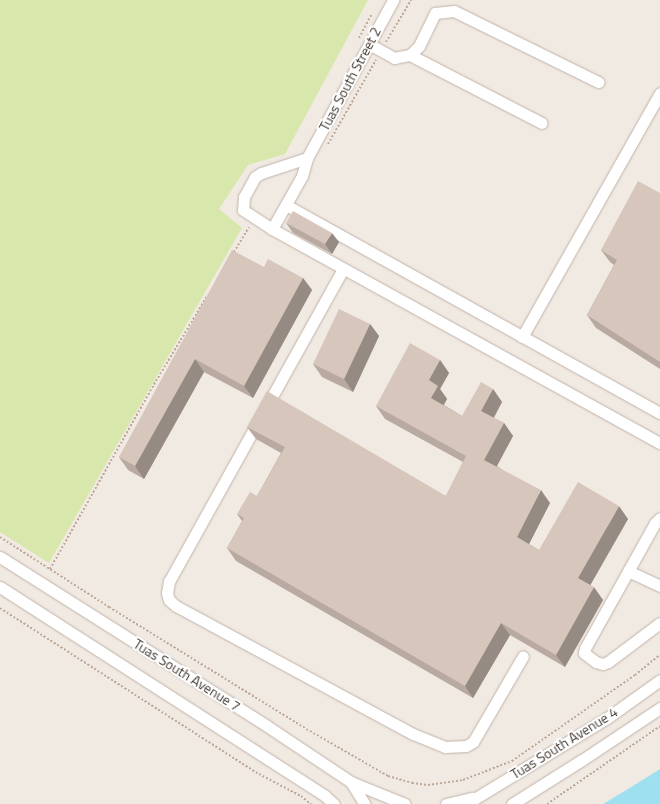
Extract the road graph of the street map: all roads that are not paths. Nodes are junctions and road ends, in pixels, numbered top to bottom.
1 (393, 0) edge
2 (369, 44) junction
3 (410, 55) junction
4 (598, 82) dead end
5 (660, 94) edge
6 (542, 122) dead end
7 (307, 158) junction
8 (286, 205) junction
9 (272, 229) junction
10 (343, 269) junction
11 (522, 337) junction
12 (660, 413) edge
13 (660, 443) edge
14 (660, 518) edge
15 (0, 557) edge
16 (628, 570) junction
17 (660, 586) edge
18 (0, 588) edge
19 (660, 623) edge
20 (523, 656) dead end
21 (660, 680) edge
22 (660, 708) edge
23 (351, 782) junction
24 (477, 798) junction
25 (334, 804) edge
26 (365, 804) edge
27 (405, 804) edge
28 (446, 804) edge
29 (466, 804) edge
30 (512, 804) edge

1 - 2 street, Tuas South Street 2
2 - 3 street
2 - 7 street, Tuas South Street 2
3 - 4 street
3 - 6 street
5 - 11 street
7 - 8 street, Tuas South Street 2
7 - 9 street
8 - 9 street, Tuas South Street 2
8 - 11 street
9 - 10 street
10 - 13 street
10 - 20 street
11 - 12 street
14 - 16 street
15 - 23 street, Tuas South Avenue 7
16 - 17 street
16 - 19 street
18 - 25 street, Tuas South Avenue 7
21 - 24 street, Tuas South Avenue 4
22 - 30 street, Tuas South Avenue 4
23 - 26 street, Tuas South Avenue 7
23 - 27 street
24 - 28 street
24 - 29 street, Tuas South Avenue 4

